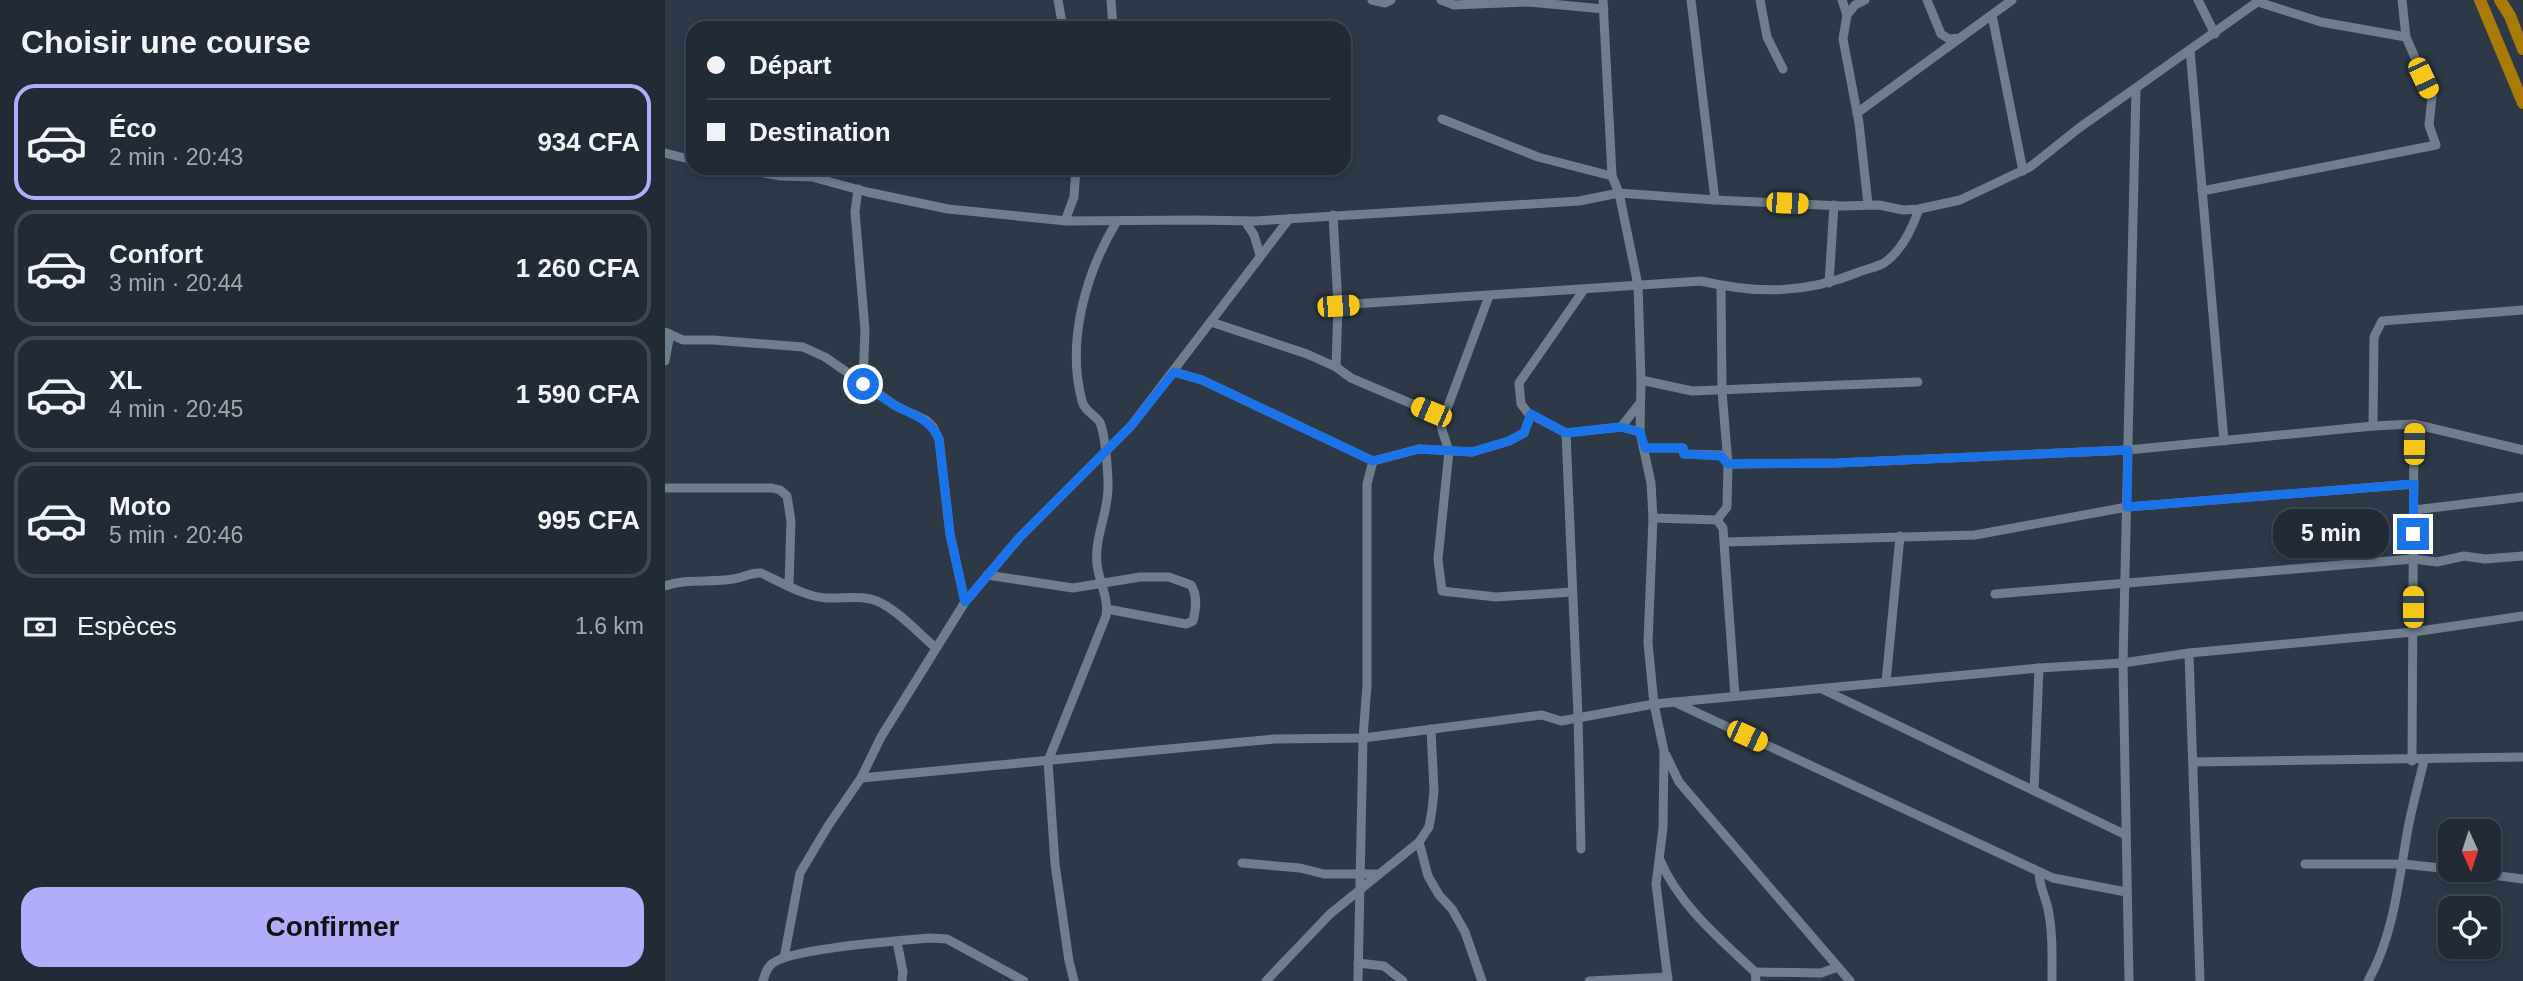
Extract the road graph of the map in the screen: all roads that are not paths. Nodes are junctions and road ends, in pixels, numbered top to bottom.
1 (1058, 0) edge
2 (1111, 0) edge
3 (1372, 0) edge
4 (1391, 0) edge
5 (1442, 0) edge
6 (1691, 0) edge
7 (1760, 0) edge
8 (1843, 0) edge
9 (1865, 0) edge
10 (1927, 0) edge
11 (2013, 0) edge
12 (2198, 0) edge
13 (2402, 0) edge
14 (2480, 0) edge
15 (2500, 0) edge
16 (1529, 1) edge
17 (2259, 1) edge
18 (1604, 4) edge
19 (1847, 15) junction
20 (1992, 15) junction
21 (1062, 21) edge
22 (1112, 21) edge
23 (2215, 34) junction
24 (1960, 37) junction
25 (2406, 37) junction
26 (2523, 49) edge
27 (2190, 50) junction
28 (1783, 69) dead end
29 (2136, 88) junction
30 (2523, 103) edge
31 (1857, 113) junction
32 (1442, 119) dead end
33 (665, 153) edge
34 (686, 158) edge
35 (2023, 171) junction
36 (775, 175) edge
37 (1076, 175) edge
38 (1612, 176) junction
39 (858, 190) junction
40 (2202, 191) junction
41 (1619, 193) junction
42 (1715, 200) junction
43 (1868, 204) junction
44 (1834, 205) junction
45 (1919, 209) junction
46 (1333, 215) junction
47 (1289, 219) junction
48 (1065, 221) junction
49 (1117, 221) junction
50 (1245, 221) junction
51 (1260, 255) junction
52 (1829, 282) junction
53 (1637, 285) junction
54 (1721, 286) junction
55 (1583, 291) junction
56 (1489, 296) junction
57 (1338, 306) junction
58 (2523, 310) edge
59 (1211, 322) junction
60 (668, 333) edge
61 (665, 361) edge
62 (862, 365) junction
63 (1336, 367) junction
64 (846, 372) junction
65 (1174, 372) junction
66 (1641, 380) junction
67 (1918, 382) dead end
68 (863, 384) junction
69 (1722, 391) junction
70 (1640, 403) junction
71 (1440, 413) junction
72 (1531, 414) junction
73 (2414, 424) junction
74 (2373, 426) junction
75 (1621, 427) junction
76 (1640, 432) junction
77 (1566, 433) junction
78 (2224, 442) junction
79 (1645, 448) junction
80 (2128, 450) junction
81 (2523, 450) edge
82 (1449, 451) junction
83 (1104, 453) junction
84 (1373, 461) junction
85 (1728, 464) junction
86 (2414, 484) junction
87 (665, 488) edge
88 (2523, 497) edge
89 (2127, 507) junction
90 (2414, 510) junction
91 (1653, 518) junction
92 (1717, 520) junction
93 (1900, 536) junction
94 (1726, 542) junction
95 (2523, 556) edge
96 (2413, 559) junction
97 (987, 575) junction
98 (1101, 582) junction
99 (2125, 583) junction
100 (789, 585) junction
101 (665, 586) edge
102 (1573, 592) junction
103 (1995, 594) dead end
104 (965, 602) junction
105 (1107, 609) junction
106 (2523, 615) edge
107 (2413, 632) junction
108 (936, 648) junction
109 (2189, 653) junction
110 (2123, 663) junction
111 (2039, 667) junction
112 (1886, 682) junction
113 (1822, 689) junction
114 (1735, 696) junction
115 (1674, 702) junction
116 (1654, 704) junction
117 (1578, 716) junction
118 (1431, 729) junction
119 (1363, 738) junction
120 (1664, 751) junction
121 (2523, 757) edge
122 (2424, 760) junction
123 (1048, 761) junction
124 (2412, 761) junction
125 (2193, 762) junction
126 (861, 778) junction
127 (2034, 791) junction
128 (2126, 835) junction
129 (1419, 842) junction
130 (1580, 849) dead end
131 (1659, 858) junction
132 (1242, 863) dead end
133 (2305, 864) dead end
134 (2403, 864) junction
135 (2438, 868) edge
136 (2039, 872) junction
137 (1378, 874) junction
138 (1361, 875) junction
139 (2501, 876) edge
140 (2523, 879) edge
141 (1360, 892) junction
142 (2126, 892) junction
143 (897, 942) junction
144 (784, 958) junction
145 (1358, 963) junction
146 (1838, 967) junction
147 (1756, 977) edge
148 (1668, 979) edge
149 (763, 981) edge
150 (902, 981) edge
151 (1024, 981) edge
152 (1074, 981) edge
153 (1266, 981) edge
154 (1358, 981) edge
155 (1403, 981) edge
156 (1482, 981) edge
157 (1589, 981) edge
158 (1850, 981) edge
159 (2052, 981) edge
160 (2129, 981) edge
161 (2200, 981) edge
162 (2368, 981) edge

1 - 21 street
2 - 22 street
3 - 4 street
5 - 16 street
6 - 42 street
7 - 28 street
8 - 19 street
9 - 19 street
10 - 24 street
11 - 20 street
12 - 23 street
13 - 25 street
14 - 30 highway
15 - 26 highway
16 - 18 street
17 - 23 street
17 - 25 street
18 - 38 street
19 - 31 street
20 - 24 street
20 - 35 street
23 - 27 street
24 - 31 street
25 - 40 street
27 - 29 street
27 - 40 street
29 - 35 street
29 - 80 street
31 - 43 street
32 - 38 street
33 - 34 street
35 - 45 street
36 - 39 street
37 - 48 street
38 - 41 street
39 - 48 street
39 - 62 street
40 - 78 street
41 - 42 street
41 - 46 street
41 - 53 street
42 - 44 street
43 - 44 street
43 - 45 street
44 - 52 street
45 - 52 street
46 - 47 street
46 - 57 street
47 - 50 street
47 - 51 street
48 - 49 street
49 - 50 street
49 - 83 street
50 - 51 street
51 - 59 street
52 - 54 street
53 - 54 street
53 - 55 street
53 - 66 street
54 - 69 street
55 - 56 street
55 - 72 street
56 - 57 street
56 - 71 street
57 - 63 street
58 - 74 street
59 - 63 street
59 - 65 street
60 - 61 street
60 - 64 street
62 - 64 street
62 - 68 street
63 - 71 street
64 - 68 street
65 - 83 street
65 - 84 street
66 - 69 street
66 - 70 street
67 - 69 street
68 - 104 street
69 - 85 street
70 - 75 street
70 - 76 street
71 - 82 street
72 - 77 street
72 - 82 street
73 - 74 street
73 - 81 street
73 - 86 street
74 - 78 street
75 - 76 street
75 - 77 street
76 - 79 street
77 - 102 street
78 - 80 street
79 - 85 street
79 - 91 street
80 - 85 street
80 - 89 street
82 - 84 street
82 - 102 street
83 - 97 street
83 - 98 street
84 - 119 street
85 - 92 street
86 - 89 street
86 - 90 street
87 - 100 street
88 - 90 street
89 - 93 street
89 - 99 street
90 - 96 street
91 - 92 street
91 - 116 street
92 - 94 street
93 - 94 street
93 - 112 street
94 - 114 street
95 - 96 street
96 - 99 street
96 - 107 street
97 - 98 street
97 - 104 street
98 - 105 street
98 - 105 street
99 - 103 street
99 - 110 street
100 - 101 street
100 - 108 street
102 - 117 street
104 - 108 street
105 - 123 street
106 - 107 street
107 - 109 street
107 - 124 street
108 - 126 street
109 - 110 street
109 - 125 street
110 - 111 street
110 - 128 street
111 - 112 street
111 - 127 street
112 - 113 street
113 - 114 street
113 - 127 street
114 - 115 street
115 - 116 street
115 - 136 street
116 - 117 street
116 - 120 street
117 - 118 street
117 - 130 street
118 - 119 street
118 - 129 street
119 - 123 street
119 - 138 street
120 - 131 street
120 - 146 street
121 - 122 street
122 - 124 street
122 - 134 street
123 - 126 street
123 - 152 street
124 - 125 street
125 - 161 street
126 - 144 street
127 - 128 street
128 - 142 street
129 - 137 street
129 - 156 street
131 - 147 street
131 - 148 street
132 - 138 street
133 - 134 street
134 - 135 street
134 - 162 street
136 - 142 street
136 - 159 street
137 - 138 street
137 - 141 street
138 - 141 street
139 - 140 street
141 - 145 street
141 - 153 street
142 - 160 street
143 - 144 street
143 - 150 street
143 - 151 street
144 - 149 street
145 - 154 street
145 - 155 street
146 - 147 street
146 - 158 street
148 - 157 street

